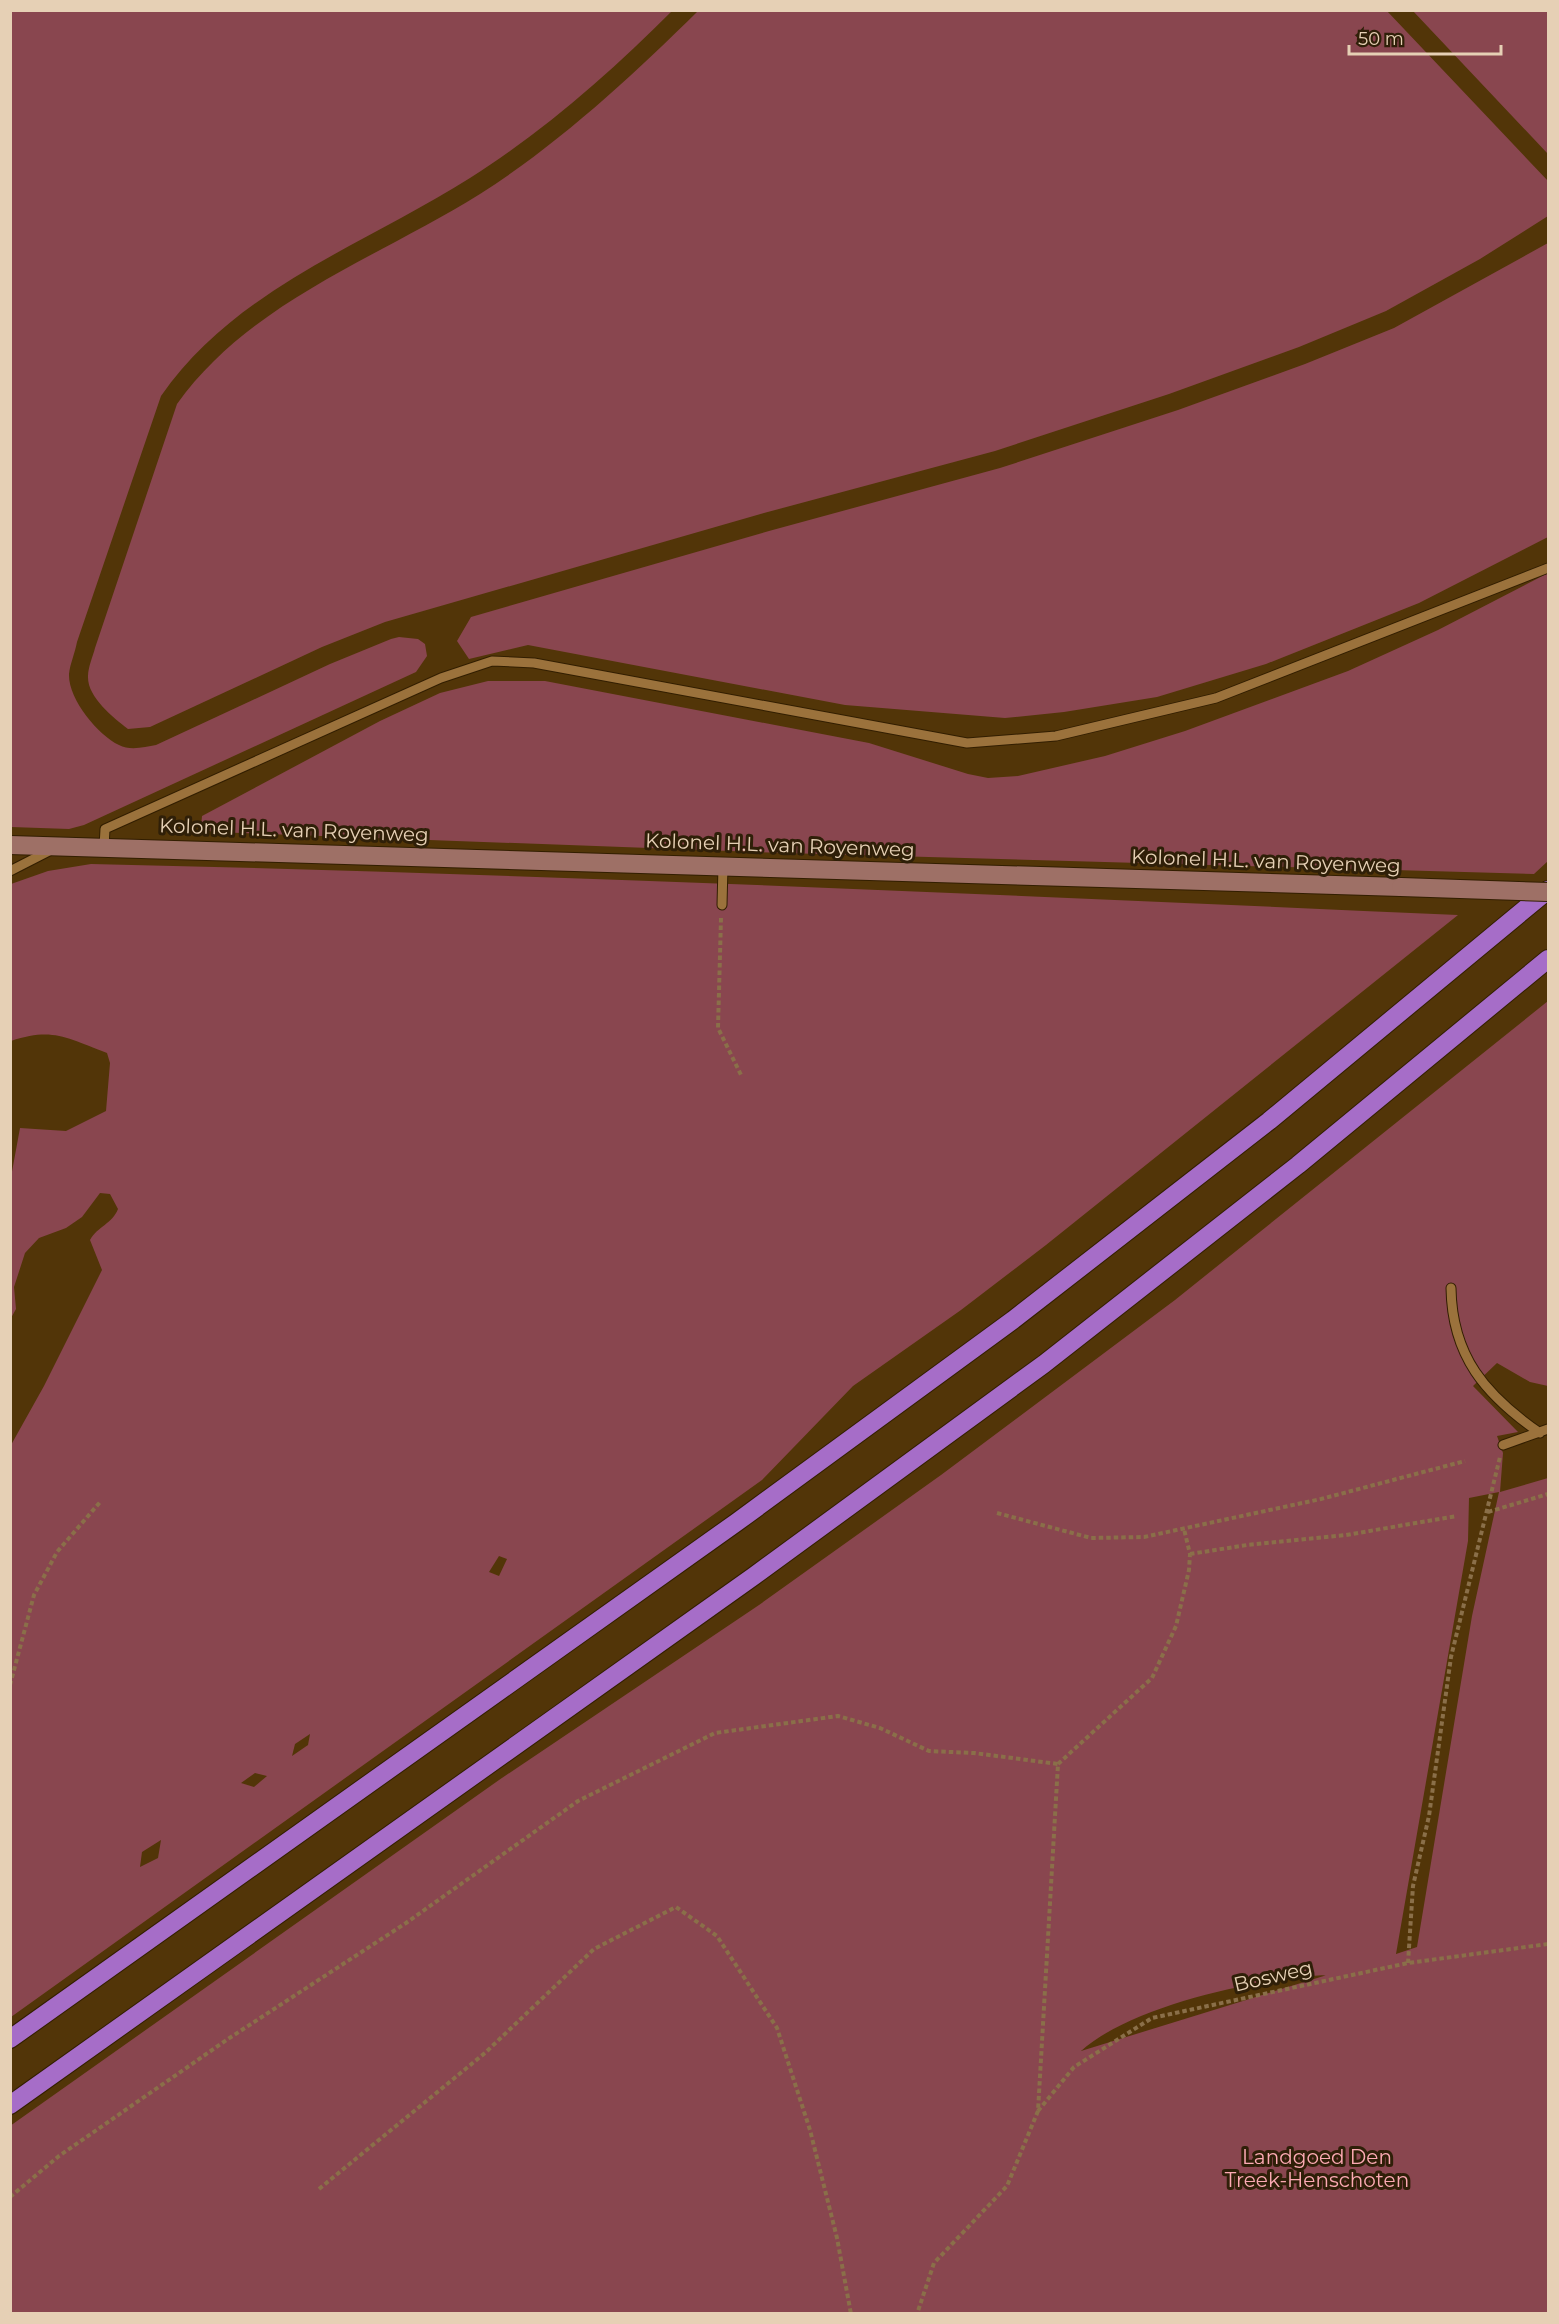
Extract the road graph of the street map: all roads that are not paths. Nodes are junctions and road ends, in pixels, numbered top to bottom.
1 (1548, 568) edge
2 (10, 844) edge
3 (58, 846) junction
4 (104, 847) junction
5 (723, 866) junction
6 (10, 871) edge
7 (1548, 891) edge
8 (722, 905) road end
9 (1548, 959) edge
10 (1451, 1287) dead end
11 (1544, 1431) edge
12 (1503, 1445) road end
13 (10, 2039) edge
14 (10, 2105) edge

1 - 4 lane
2 - 3 street, Kolonel H.L. van Royenweg
3 - 4 street, Kolonel H.L. van Royenweg
3 - 6 lane
4 - 5 street, Kolonel H.L. van Royenweg
5 - 7 street, Kolonel H.L. van Royenweg, bridge
5 - 8 lane
7 - 13 highway
9 - 14 highway
10 - 11 lane
11 - 12 lane

